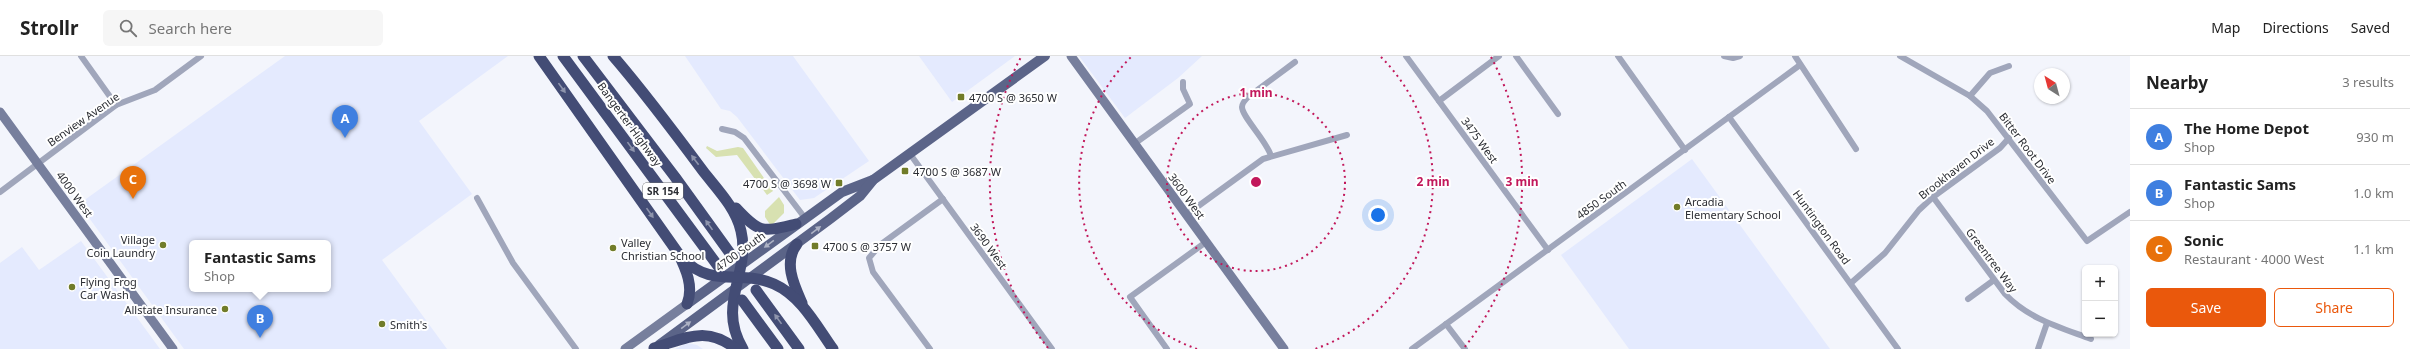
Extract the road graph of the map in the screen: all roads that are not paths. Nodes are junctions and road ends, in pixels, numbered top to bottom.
1 (81, 56) edge
2 (201, 56) edge
3 (539, 56) edge
4 (563, 56) edge
5 (583, 56) edge
6 (613, 56) edge
7 (1045, 56) edge
8 (1071, 56) edge
9 (1406, 56) edge
10 (1499, 56) edge
11 (1516, 56) edge
12 (1618, 56) edge
13 (1724, 56) edge
14 (1740, 56) edge
15 (1795, 56) edge
16 (1900, 56) edge
17 (1295, 62) dead end
18 (1800, 65) junction
19 (2009, 66) dead end
20 (1183, 82) dead end
21 (1970, 96) junction
22 (1439, 101) junction
23 (116, 105) junction
24 (0, 112) edge
25 (1558, 114) dead end
26 (1729, 117) junction
27 (722, 129) dead end
28 (1347, 135) dead end
29 (2009, 138) junction
30 (1134, 144) junction
31 (1856, 149) dead end
32 (1685, 150) junction
33 (910, 154) junction
34 (1271, 156) junction
35 (38, 164) junction
36 (873, 180) junction
37 (718, 191) junction
38 (0, 192) edge
39 (1933, 197) junction
40 (477, 198) dead end
41 (943, 199) junction
42 (2130, 212) edge
43 (1186, 215) junction
44 (800, 221) junction
45 (1206, 242) junction
46 (797, 244) junction
47 (1548, 250) junction
48 (678, 253) junction
49 (732, 256) dead end
50 (718, 266) dead end
51 (739, 266) junction
52 (722, 278) junction
53 (737, 278) junction
54 (751, 278) junction
55 (1994, 280) junction
56 (1850, 283) junction
57 (735, 290) junction
58 (756, 290) dead end
59 (1968, 299) dead end
60 (742, 300) dead end
61 (687, 304) junction
62 (807, 312) junction
63 (2048, 323) junction
64 (1446, 324) junction
65 (2091, 339) dead end
66 (173, 349) edge
67 (576, 349) edge
68 (625, 349) edge
69 (654, 349) edge
70 (736, 349) edge
71 (743, 349) edge
72 (778, 349) edge
73 (799, 349) edge
74 (833, 349) edge
75 (930, 349) edge
76 (1052, 349) edge
77 (1168, 349) edge
78 (1284, 349) edge
79 (1412, 349) edge
80 (1465, 349) edge
81 (1898, 349) edge
82 (2038, 349) edge

1 - 23 street
2 - 23 street, Benview Avenue
3 -> 48 highway
4 -> 50 highway, Bangerter Highway / SR 154
49 -> 5 highway, Bangerter Highway / SR 154
37 -> 6 highway
7 - 33 main road, 4700 South
8 - 30 street, 3600 West
9 - 22 street, 3475 West
10 - 22 street
11 - 25 street
12 - 32 street
13 - 14 street
15 - 18 street
16 - 21 street, Bitter Root Drive
17 - 34 street
18 - 26 street, 4850 South
18 - 31 street
19 - 21 street
20 - 30 street
21 - 29 street, Bitter Root Drive
22 - 47 street, 3475 West
23 - 35 street, Benview Avenue
24 - 35 street, 4000 West
26 - 32 street, 4850 South
26 - 56 street, Huntington Road
27 - 44 street
28 - 34 street
29 - 39 street, Brookhaven Drive
29 - 42 street, Bitter Root Drive
30 - 43 street, 3600 West
32 - 47 street, 4850 South
33 - 36 main road, 4700 South
33 - 41 street, 3690 West
34 - 43 street
35 - 38 street, Benview Avenue
35 - 66 street, 4000 West
36 - 44 main road, 4700 South
46 -> 36 main road, 4700 South
37 - 44 highway
37 - 51 highway
39 - 55 street, Greentree Way
39 - 56 street, Brookhaven Drive
40 - 67 street
41 - 75 street
41 - 76 street, 3690 West
43 - 45 street, 3600 West
44 -> 51 main road, 4700 South
45 - 77 street
45 - 78 street, 3600 West
46 - 54 main road, 4700 South
46 - 62 highway
47 - 64 street, 4850 South
48 - 52 highway
48 - 61 highway
51 - 52 main road, 4700 South
51 - 53 highway
52 - 53 highway
52 - 61 main road, 4700 South
53 - 54 highway
53 - 57 highway
54 - 57 main road, 4700 South
54 - 62 highway
55 - 59 street
55 - 63 street, Greentree Way
56 - 81 street, Huntington Road
69 -> 57 main road, 4700 South
57 - 71 highway
73 -> 58 highway
60 - 72 highway
61 - 68 street, 4700 South
62 - 74 highway
63 - 65 street, Greentree Way
63 - 82 street
64 - 79 street, 4850 South
64 - 80 street
69 - 70 highway

